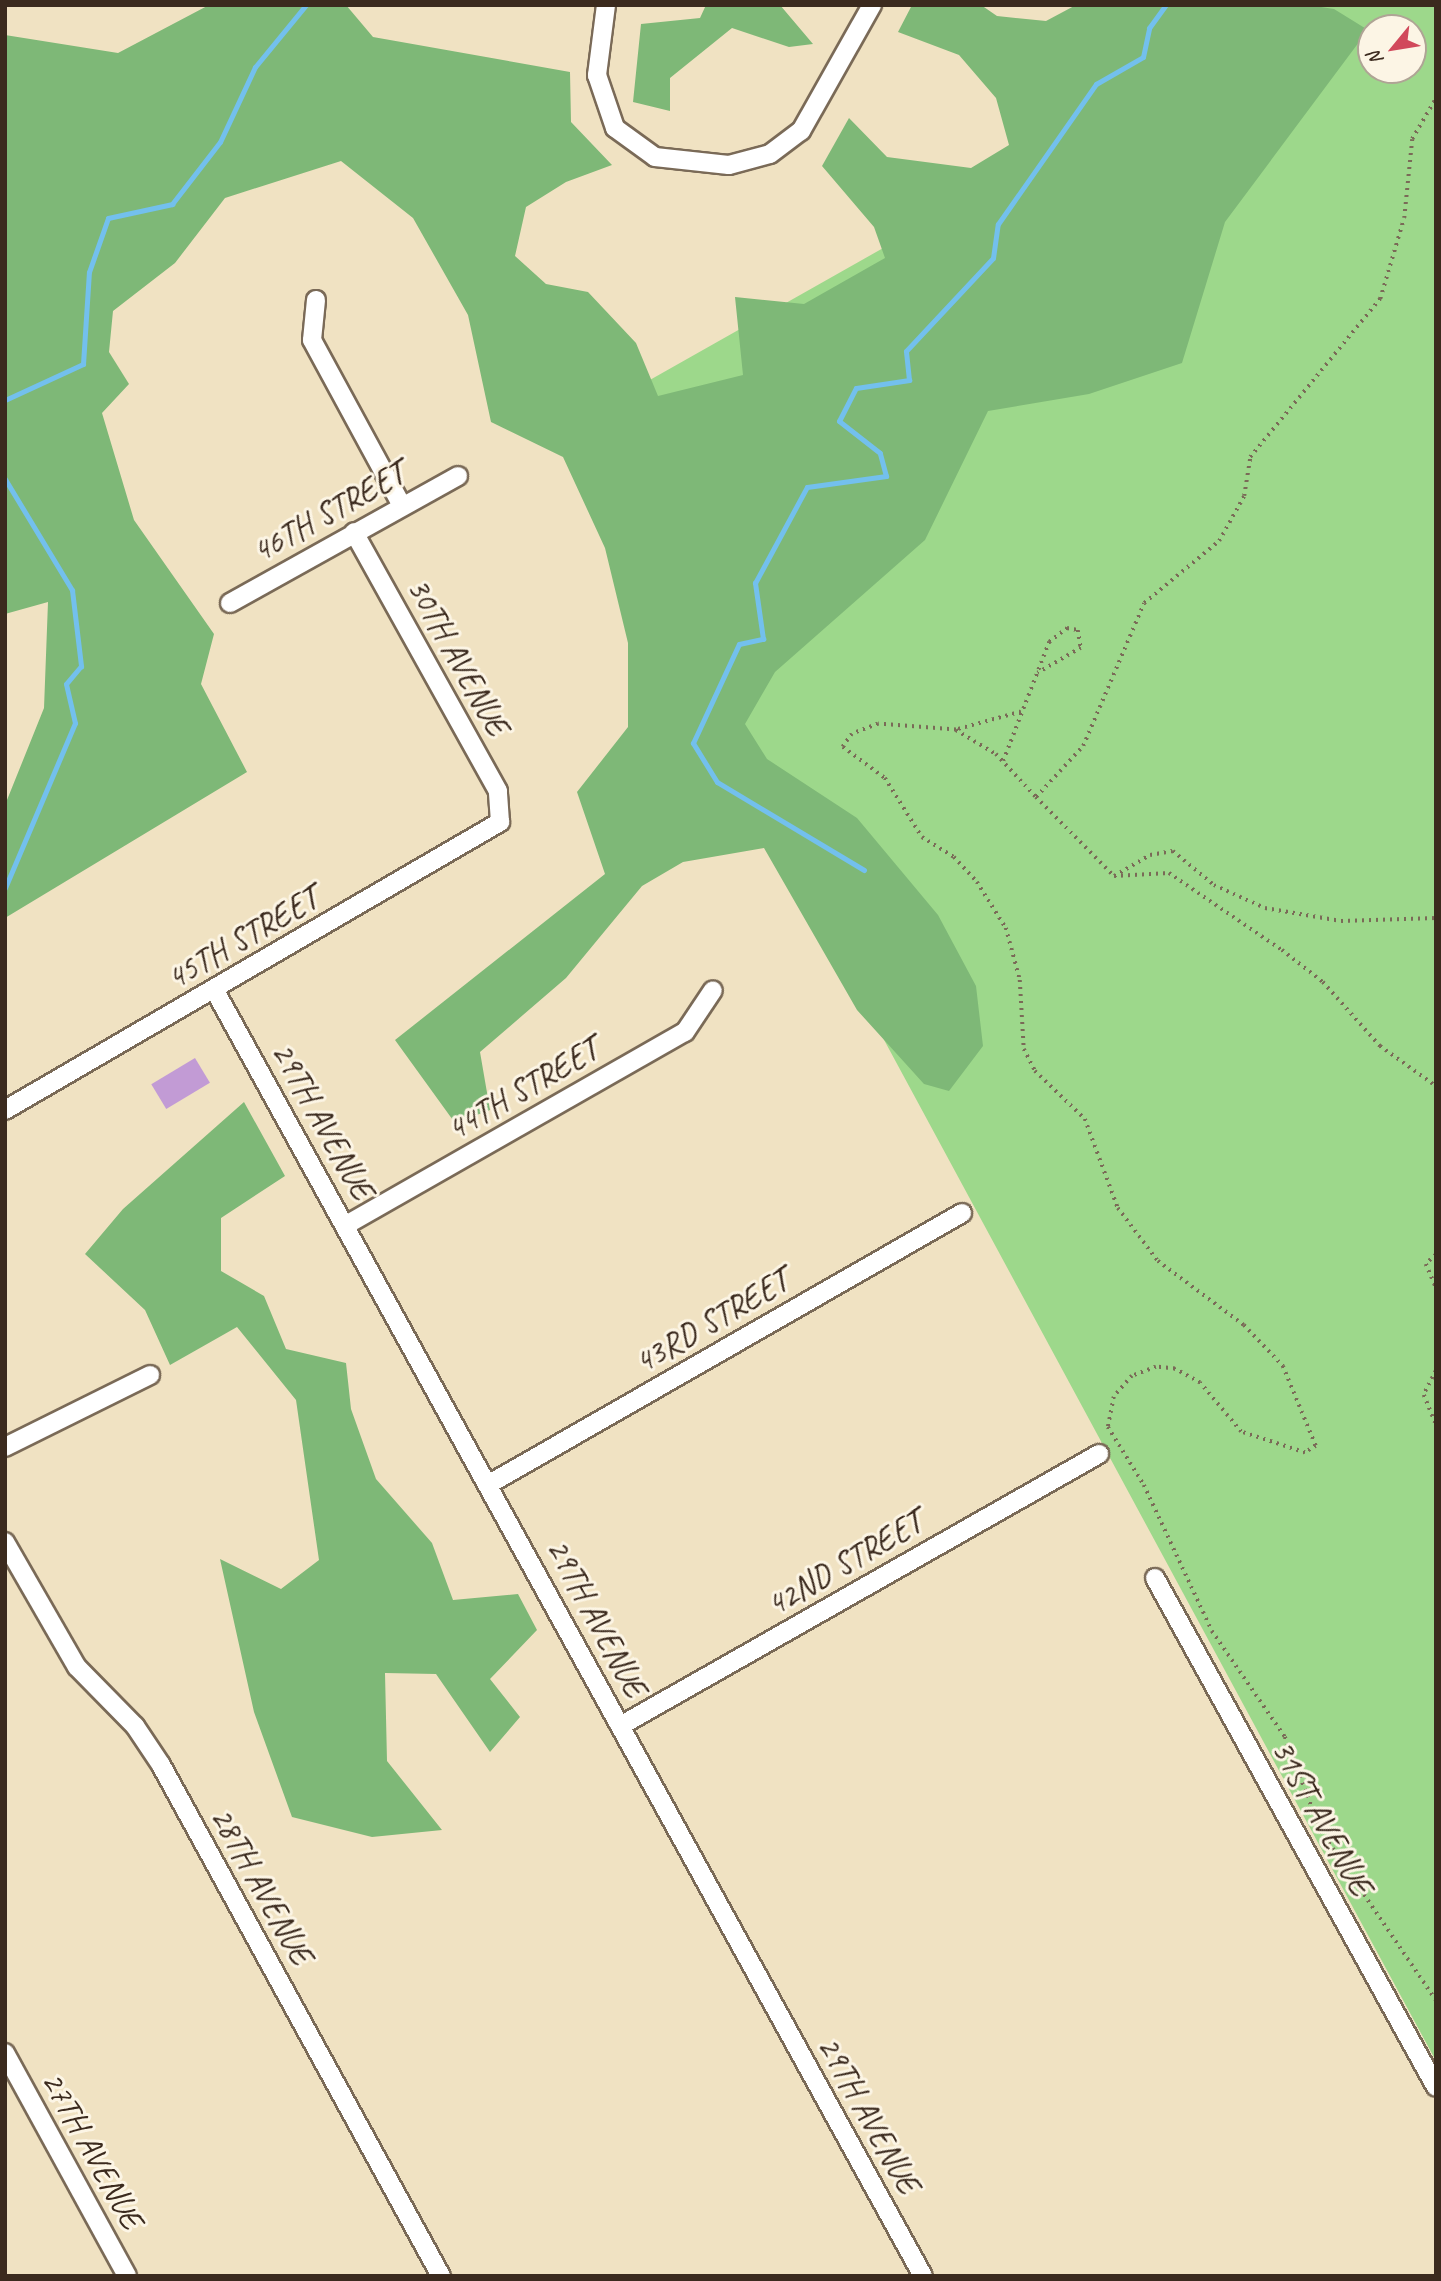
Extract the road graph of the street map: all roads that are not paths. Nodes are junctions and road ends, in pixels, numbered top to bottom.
1 (606, 5) edge
2 (872, 5) edge
3 (316, 300) dead end
4 (458, 476) dead end
5 (402, 506) junction
6 (354, 532) junction
7 (230, 603) dead end
8 (502, 812) joint
9 (214, 989) junction
10 (713, 990) dead end
11 (5, 1110) edge
12 (962, 1213) dead end
13 (346, 1224) junction
14 (150, 1375) dead end
15 (5, 1447) edge
16 (1099, 1454) dead end
17 (491, 1483) junction
18 (5, 1542) edge
19 (1155, 1578) dead end
20 (620, 1726) junction
21 (5, 2053) edge
22 (1436, 2087) edge
23 (127, 2276) edge
24 (441, 2276) edge
25 (923, 2276) edge

1 - 2 street
3 - 5 street
4 - 5 street, 46TH STREET
5 - 6 street, 46TH STREET
6 - 7 street, 46TH STREET
6 - 8 street, 30TH AVENUE
8 - 9 street, 45TH STREET
9 - 11 street, 45TH STREET
9 - 13 street, 29TH AVENUE
10 - 13 street, 44TH STREET
12 - 17 street, 43RD STREET
13 - 17 street, 29TH AVENUE
14 - 15 street
16 - 20 street, 42ND STREET
17 - 20 street, 29TH AVENUE
18 - 24 street, 28TH AVENUE
19 - 22 street, 31ST AVENUE
20 - 25 street, 29TH AVENUE
21 - 23 street, 27TH AVENUE

